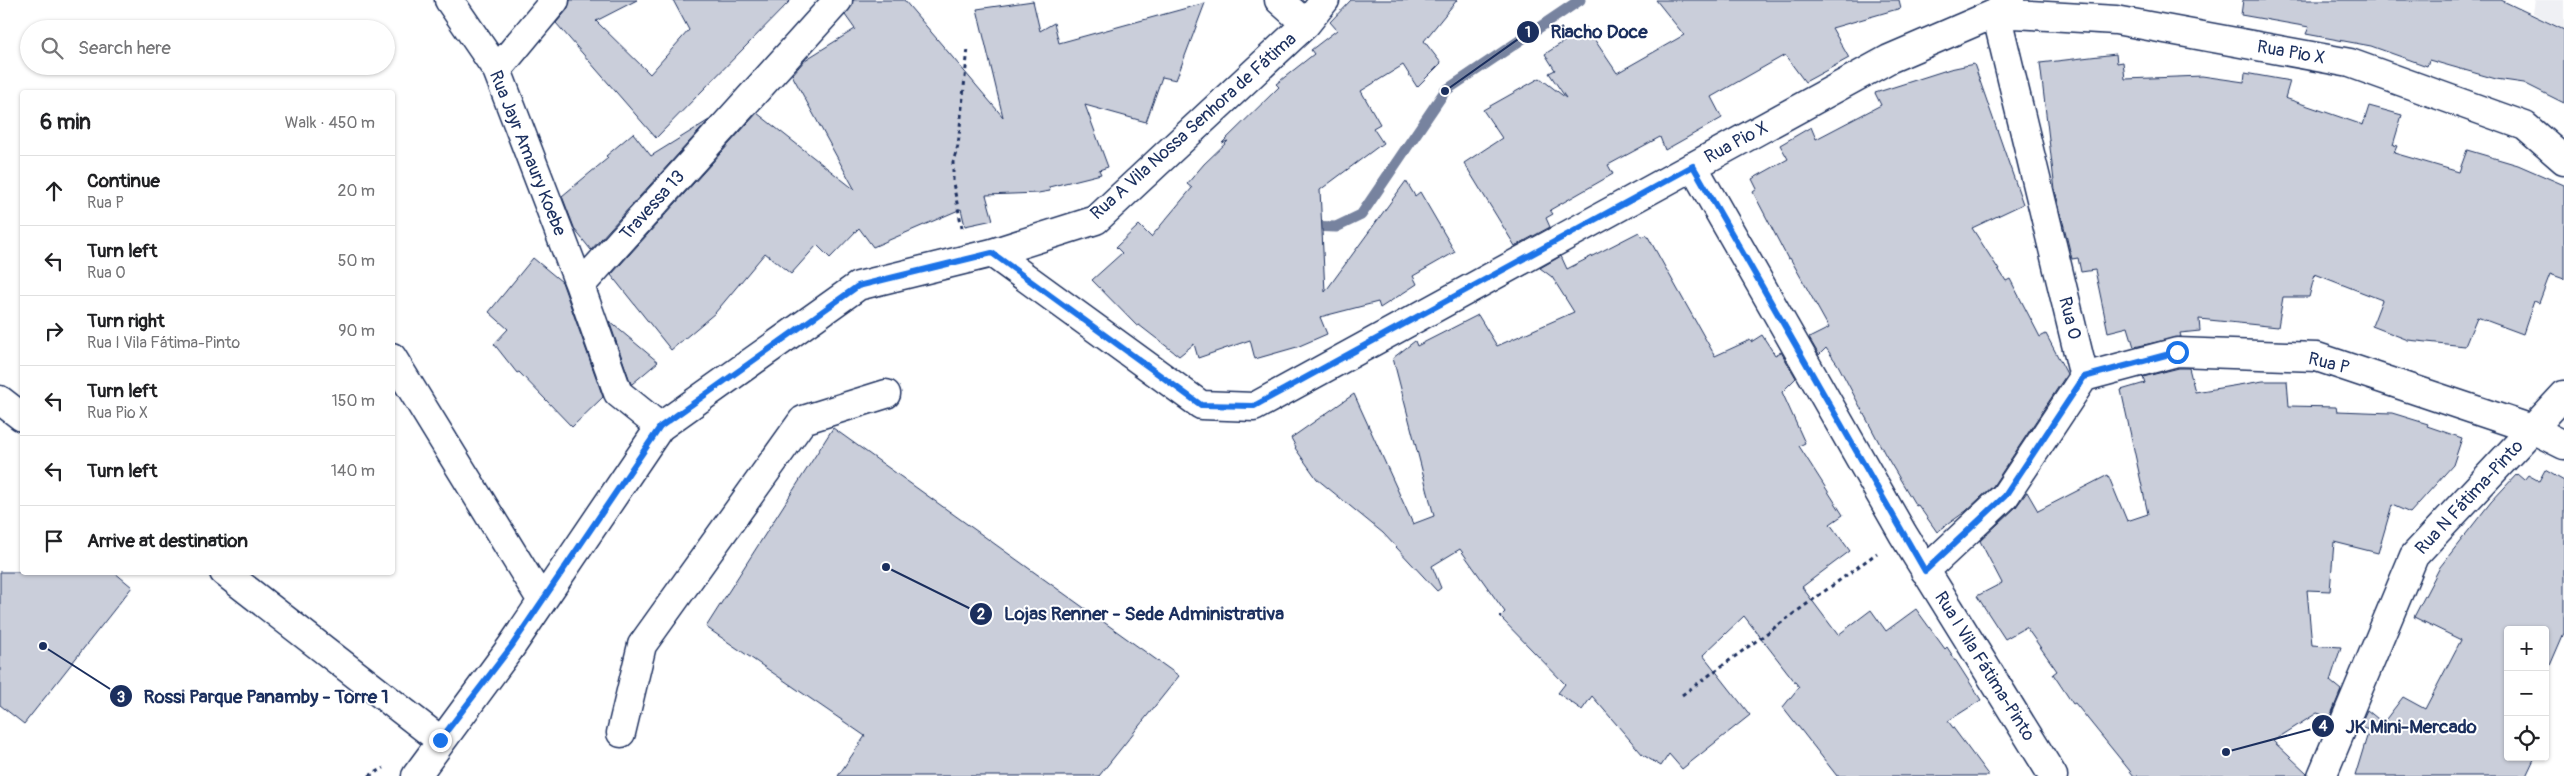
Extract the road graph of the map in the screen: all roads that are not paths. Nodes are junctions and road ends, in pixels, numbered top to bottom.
1 (449, 0) edge
2 (555, 0) edge
3 (838, 0) edge
4 (1279, 0) edge
5 (1325, 0) edge
6 (2003, 7) edge
7 (1306, 24) junction
8 (497, 70) junction
9 (2564, 160) edge
10 (1693, 166) junction
11 (992, 253) junction
12 (580, 286) junction
13 (395, 362) edge
14 (2084, 377) junction
15 (886, 394) dead end
16 (2564, 395) edge
17 (0, 400) edge
18 (20, 415) edge
19 (660, 427) junction
20 (2532, 429) junction
21 (2564, 445) edge
22 (1925, 571) junction
23 (228, 575) edge
24 (542, 601) junction
25 (621, 733) dead end
26 (440, 740) junction
27 (416, 776) edge
28 (2053, 776) edge
29 (2322, 776) edge

1 - 8 street, Rua Jayr Amaury Koebe
2 - 8 street
3 - 12 street, Travessa 13
4 - 7 street
5 - 7 street, Rua A Vila Nossa Senhora de Fátima
6 - 9 street, Rua Pio X
6 - 10 street, Rua Pio X
6 - 14 street, Rua O
7 - 11 street, Rua A Vila Nossa Senhora de Fátima
8 - 12 street, Rua Jayr Amaury Koebe
10 - 11 street, Rua Pio X
10 - 22 street, Rua I Vila Fátima-Pinto
11 - 19 street, Rua A Vila Nossa Senhora de Fátima
12 - 19 street
13 - 24 street
14 - 20 street, Rua P
14 - 22 street
15 - 25 street
16 - 20 street, Rua N Fátima-Pinto
17 - 18 street
19 - 24 street
20 - 21 street, Rua P
20 - 29 street, Rua N Fátima-Pinto
22 - 28 street, Rua I Vila Fátima-Pinto
23 - 26 street
24 - 26 street
26 - 27 street

